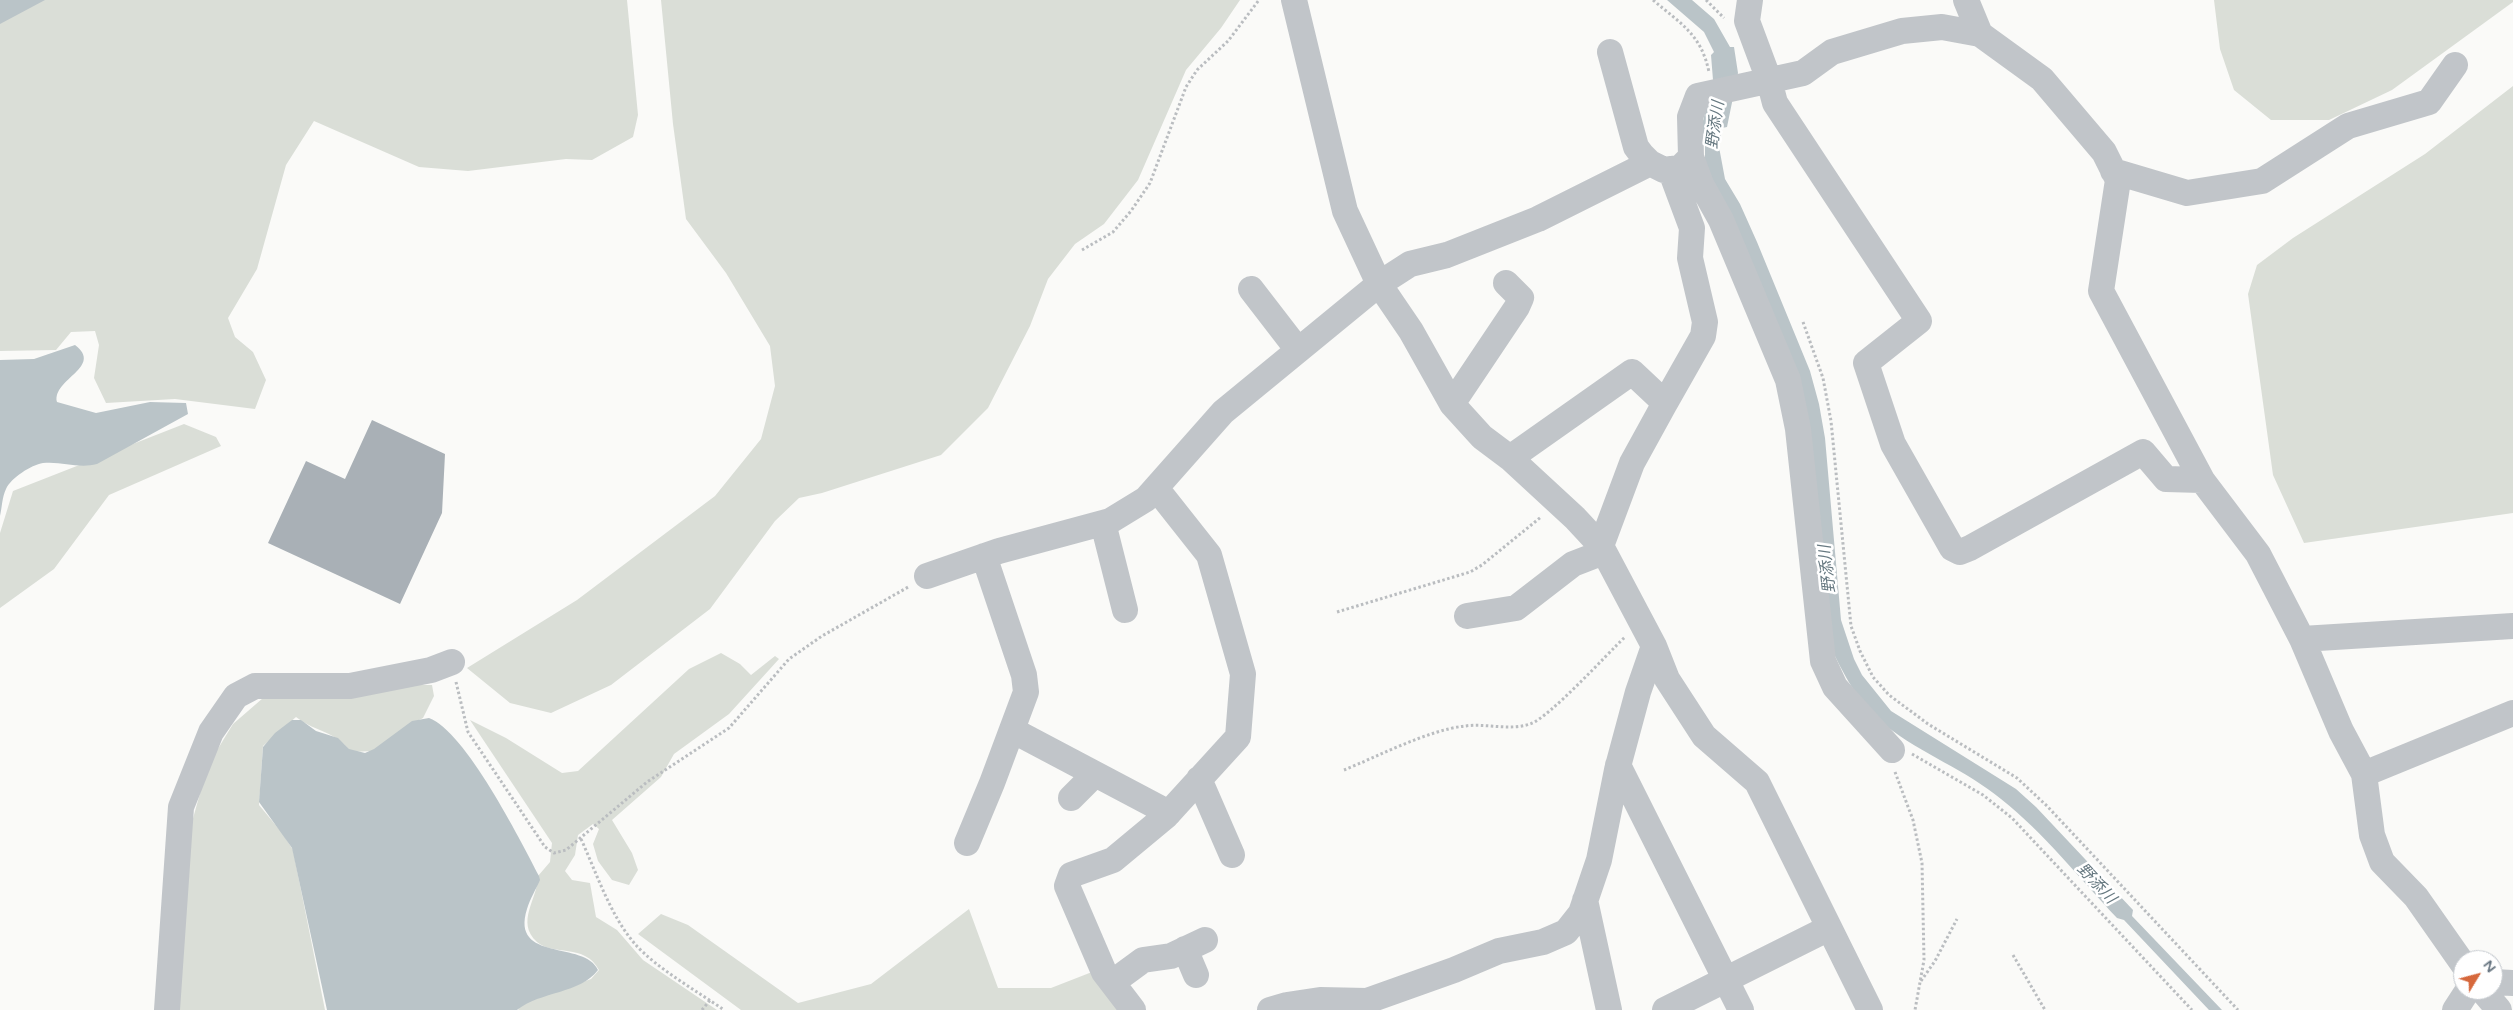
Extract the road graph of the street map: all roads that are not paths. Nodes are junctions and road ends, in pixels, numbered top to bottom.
1 (1294, 0) edge
2 (1741, 0) edge
3 (1751, 0) edge
4 (1966, 0) edge
5 (1980, 34) junction
6 (1610, 52) dead end
7 (2455, 65) dead end
8 (1769, 80) junction
9 (1670, 163) junction
10 (2114, 171) junction
11 (1379, 284) junction
12 (1252, 289) dead end
13 (1521, 289) dead end
14 (1298, 350) junction
15 (1665, 403) junction
16 (1452, 404) junction
17 (1510, 458) junction
18 (2202, 480) junction
19 (1156, 488) junction
20 (1103, 523) junction
21 (1603, 549) junction
22 (984, 556) junction
23 (928, 576) road end
24 (1125, 610) dead end
25 (1467, 616) dead end
26 (2513, 626) edge
27 (2302, 639) junction
28 (1654, 646) junction
29 (452, 662) road end
30 (2513, 713) edge
31 (1012, 730) junction
32 (1892, 750) road end
33 (1618, 765) junction
34 (1095, 774) junction
35 (2364, 774) junction
36 (1199, 779) junction
37 (1071, 798) dead end
38 (1169, 813) junction
39 (967, 843) dead end
40 (1232, 855) dead end
41 (1583, 906) junction
42 (1829, 928) junction
43 (2453, 950) edge
44 (1196, 975) dead end
45 (1726, 980) junction
46 (1113, 982) junction
47 (2490, 1000) edge
48 (168, 1010) edge
49 (1133, 1010) edge
50 (1270, 1010) edge
51 (1609, 1010) edge
52 (1665, 1010) edge
53 (1741, 1010) edge
54 (1870, 1010) edge
55 (2499, 1010) edge

1 - 11 street
2 - 3 street
3 - 8 street
4 - 5 street
5 - 8 street
5 - 10 street
6 - 9 street
7 - 10 street
8 - 9 street
8 - 18 street
9 - 11 street
9 - 15 street
9 - 32 street
10 - 18 street
11 - 14 street
11 - 16 street
12 - 14 street
13 - 16 street
14 - 19 street
15 - 17 street
15 - 21 street
16 - 17 street
17 - 21 street
18 - 27 street
19 - 20 street
19 - 36 street
20 - 22 street
20 - 24 street
21 - 25 street
21 - 28 street
22 - 23 street
22 - 31 street
26 - 27 street
27 - 35 street
28 - 33 street
28 - 42 street
29 - 48 street
30 - 35 street
31 - 34 street
31 - 39 street
33 - 41 street
33 - 45 street
34 - 37 street
34 - 38 street
35 - 43 street
36 - 38 street
36 - 40 street
38 - 46 street
41 - 50 street
41 - 51 street
42 - 45 street
42 - 54 street
44 - 46 street
45 - 52 street
45 - 53 street
46 - 49 street
47 - 55 street

